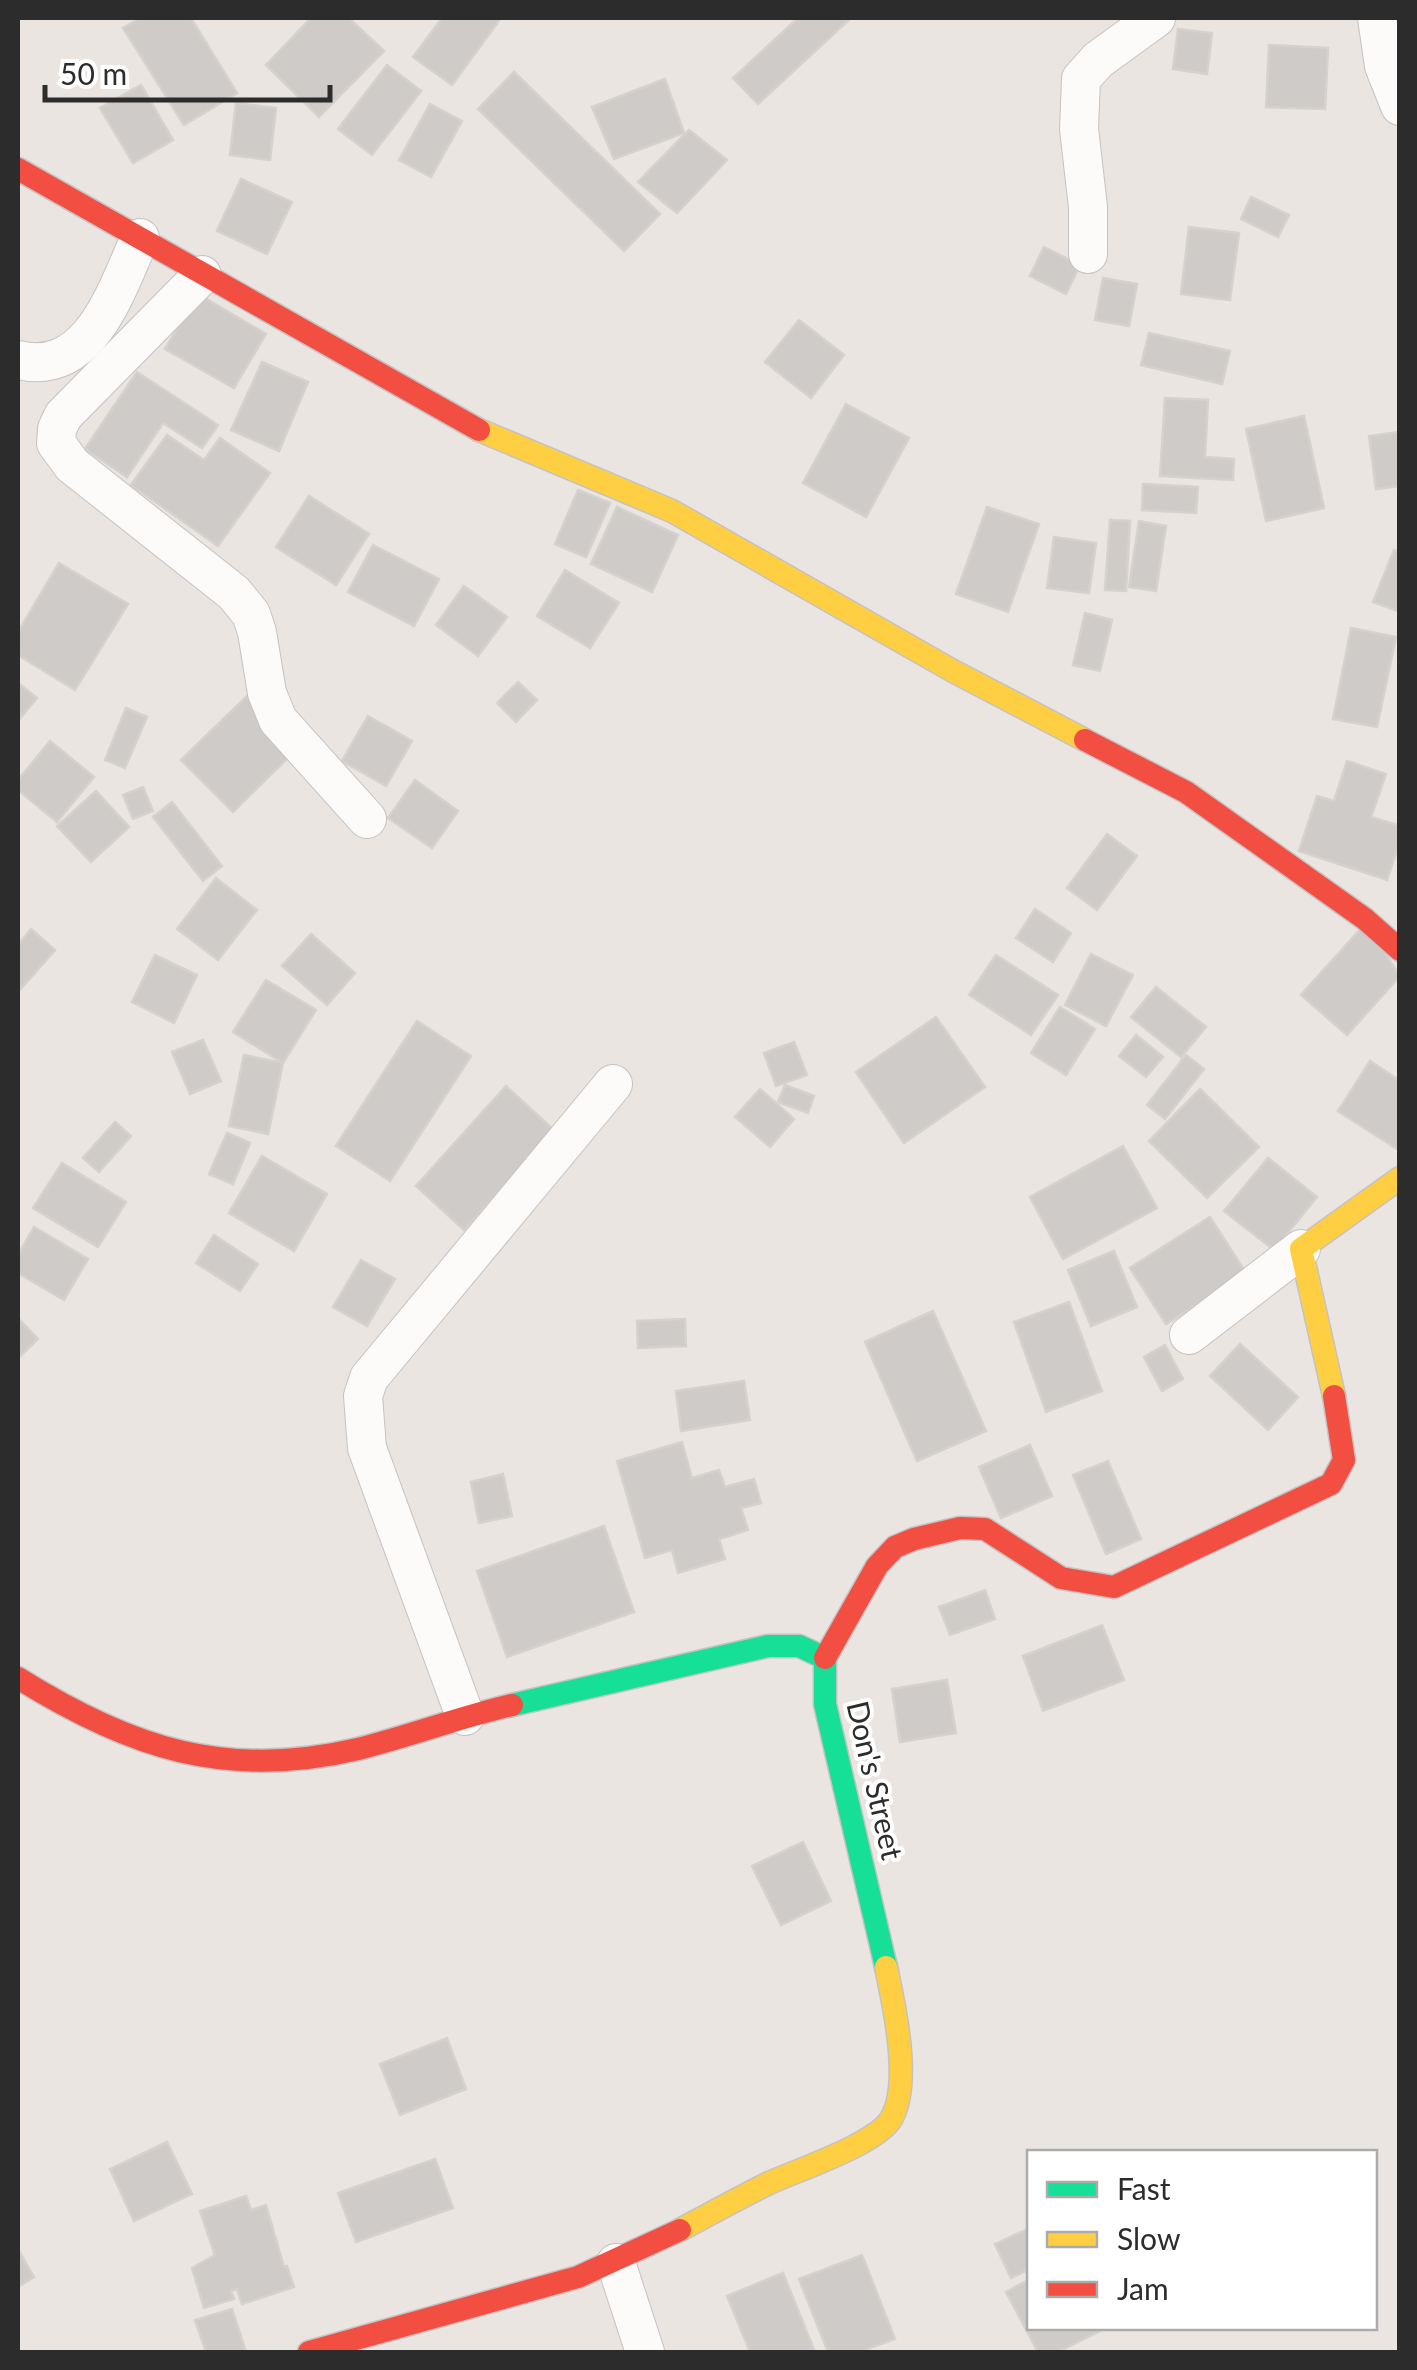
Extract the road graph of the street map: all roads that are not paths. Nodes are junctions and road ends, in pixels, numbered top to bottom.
1 (1156, 18) edge
2 (1377, 18) edge
3 (1400, 106) edge
4 (18, 169) edge
5 (140, 238) junction
6 (1088, 254) dead end
7 (202, 275) junction
8 (18, 360) edge
9 (367, 818) dead end
10 (1400, 950) edge
11 (613, 1084) dead end
12 (1400, 1178) edge
13 (1301, 1249) junction
14 (1189, 1335) dead end
15 (825, 1658) junction
16 (18, 1678) edge
17 (465, 1716) junction
18 (616, 2263) junction
19 (309, 2352) edge
20 (646, 2352) edge

1 - 6 street
2 - 3 street
4 - 5 street
5 - 7 street
5 - 8 street
7 - 9 street
7 - 10 street
11 - 17 street
12 - 13 street
13 - 14 street
13 - 15 street
15 - 17 street
15 - 18 street, Don's Street
16 - 17 street
18 - 19 street, Don's Street
18 - 20 street

